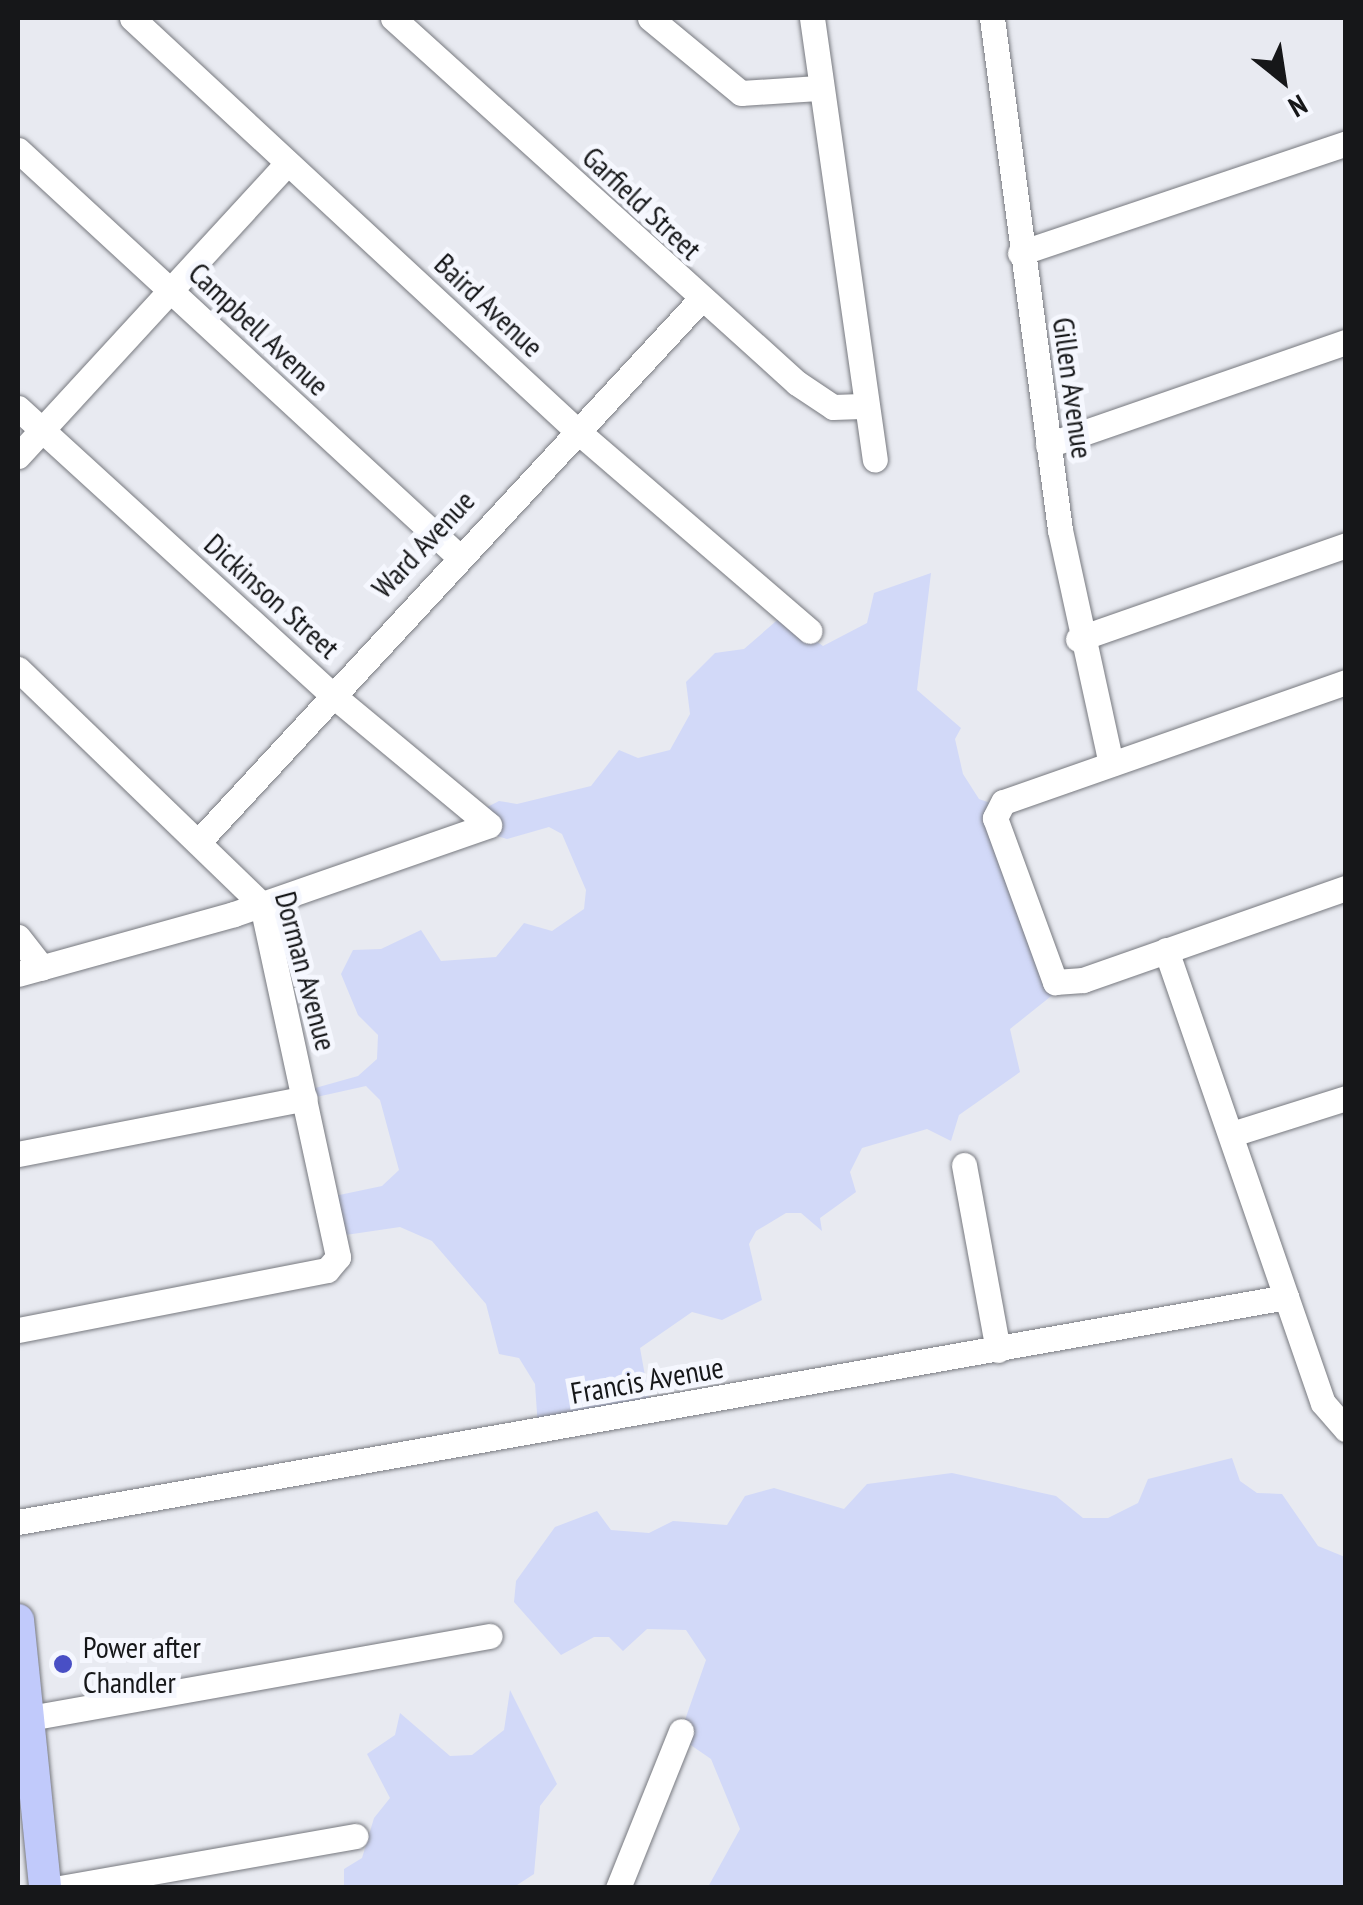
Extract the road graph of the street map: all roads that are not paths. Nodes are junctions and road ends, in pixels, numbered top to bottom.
1 (132, 18) edge
2 (393, 18) edge
3 (650, 18) edge
4 (812, 18) edge
5 (992, 18) edge
6 (818, 88) junction
7 (1346, 143) edge
8 (18, 150) edge
9 (288, 163) junction
10 (1020, 253) junction
11 (169, 290) junction
12 (700, 300) junction
13 (1346, 342) edge
14 (862, 406) junction
15 (18, 408) edge
16 (41, 429) junction
17 (576, 430) junction
18 (1048, 445) junction
19 (18, 456) edge
20 (874, 460) dead end
21 (1346, 544) edge
22 (457, 555) junction
23 (810, 631) dead end
24 (1078, 638) junction
25 (18, 669) edge
26 (1346, 682) edge
27 (329, 692) junction
28 (1111, 764) junction
29 (201, 839) junction
30 (1346, 888) edge
31 (262, 904) junction
32 (18, 938) edge
33 (1166, 950) junction
34 (30, 971) edge
35 (304, 1098) junction
36 (1346, 1098) edge
37 (1232, 1134) junction
38 (18, 1154) edge
39 (964, 1166) dead end
40 (1286, 1298) junction
41 (18, 1330) edge
42 (998, 1350) junction
43 (1346, 1429) edge
44 (18, 1522) edge
45 (18, 1620) edge
46 (490, 1636) dead end
47 (23, 1719) edge
48 (681, 1731) dead end
49 (356, 1836) dead end
50 (46, 1888) edge
51 (61, 1888) edge
52 (618, 1888) edge

1 - 9 street, Baird Avenue
2 - 12 street, Garfield Street
3 - 6 street
4 - 6 street
5 - 10 street, Gillen Avenue
6 - 14 street
7 - 10 street
8 - 11 street, Campbell Avenue
9 - 11 street
9 - 17 street, Baird Avenue
10 - 18 street, Gillen Avenue
11 - 16 street
11 - 22 street, Campbell Avenue
12 - 14 street, Garfield Street
12 - 17 street, Ward Avenue
13 - 18 street
14 - 20 street
15 - 16 street, Dickinson Street
16 - 19 street
16 - 27 street, Dickinson Street
17 - 22 street, Ward Avenue
17 - 23 street, Baird Avenue
18 - 24 street, Gillen Avenue
21 - 24 street
22 - 27 street, Ward Avenue
24 - 28 street, Gillen Avenue
25 - 29 street, Dorman Avenue
26 - 28 street
27 - 29 street, Ward Avenue
27 - 31 street, Dickinson Street
28 - 33 street
29 - 31 street, Dorman Avenue
30 - 33 street
31 - 34 street
31 - 35 street, Dorman Avenue
32 - 34 street
33 - 37 street
35 - 38 street
35 - 41 street, Dorman Avenue
36 - 37 street
37 - 40 street
39 - 42 street
40 - 42 street, Francis Avenue
40 - 43 street
42 - 44 street, Francis Avenue
45 - 47 main road
46 - 47 street
47 - 50 main road
48 - 52 street
49 - 51 street

